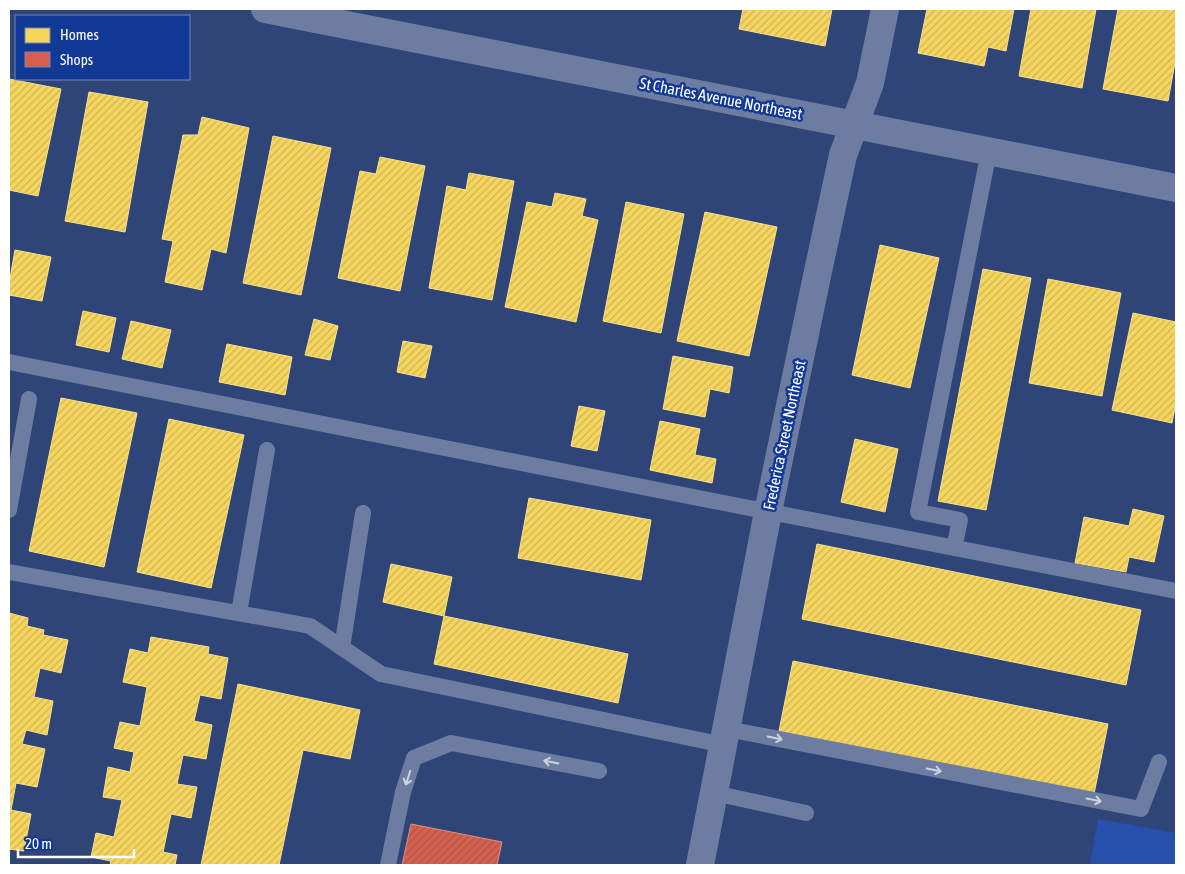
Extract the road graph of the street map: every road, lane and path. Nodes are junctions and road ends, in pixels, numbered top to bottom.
1 (265, 9) edge
2 (885, 9) edge
3 (854, 124) junction
4 (989, 151) junction
5 (1176, 188) edge
6 (9, 362) edge
7 (29, 398) dead end
8 (267, 450) dead end
9 (9, 510) edge
10 (768, 512) junction
11 (363, 513) dead end
12 (954, 548) junction
13 (9, 572) edge
14 (1176, 590) edge
15 (239, 613) junction
16 (342, 648) junction
17 (725, 737) junction
18 (1159, 762) dead end
19 (599, 771) dead end
20 (714, 794) junction
21 (806, 813) dead end
22 (388, 865) edge
23 (700, 865) edge

1 - 3 street, St Charles Avenue Northeast
2 - 3 street, Frederica Street Northeast
3 - 4 street, St Charles Avenue Northeast
3 - 10 street, Frederica Street Northeast
4 - 5 street, St Charles Avenue Northeast
4 - 12 lane
6 - 10 lane
7 - 9 lane
8 - 15 lane
10 - 12 lane
10 - 17 street, Frederica Street Northeast
11 - 16 lane
12 - 14 lane
13 - 15 lane
15 - 16 lane
16 - 17 lane
17 -> 18 lane
17 - 20 street, Frederica Street Northeast
19 -> 22 lane
20 - 21 lane
20 - 23 street, Frederica Street Northeast

